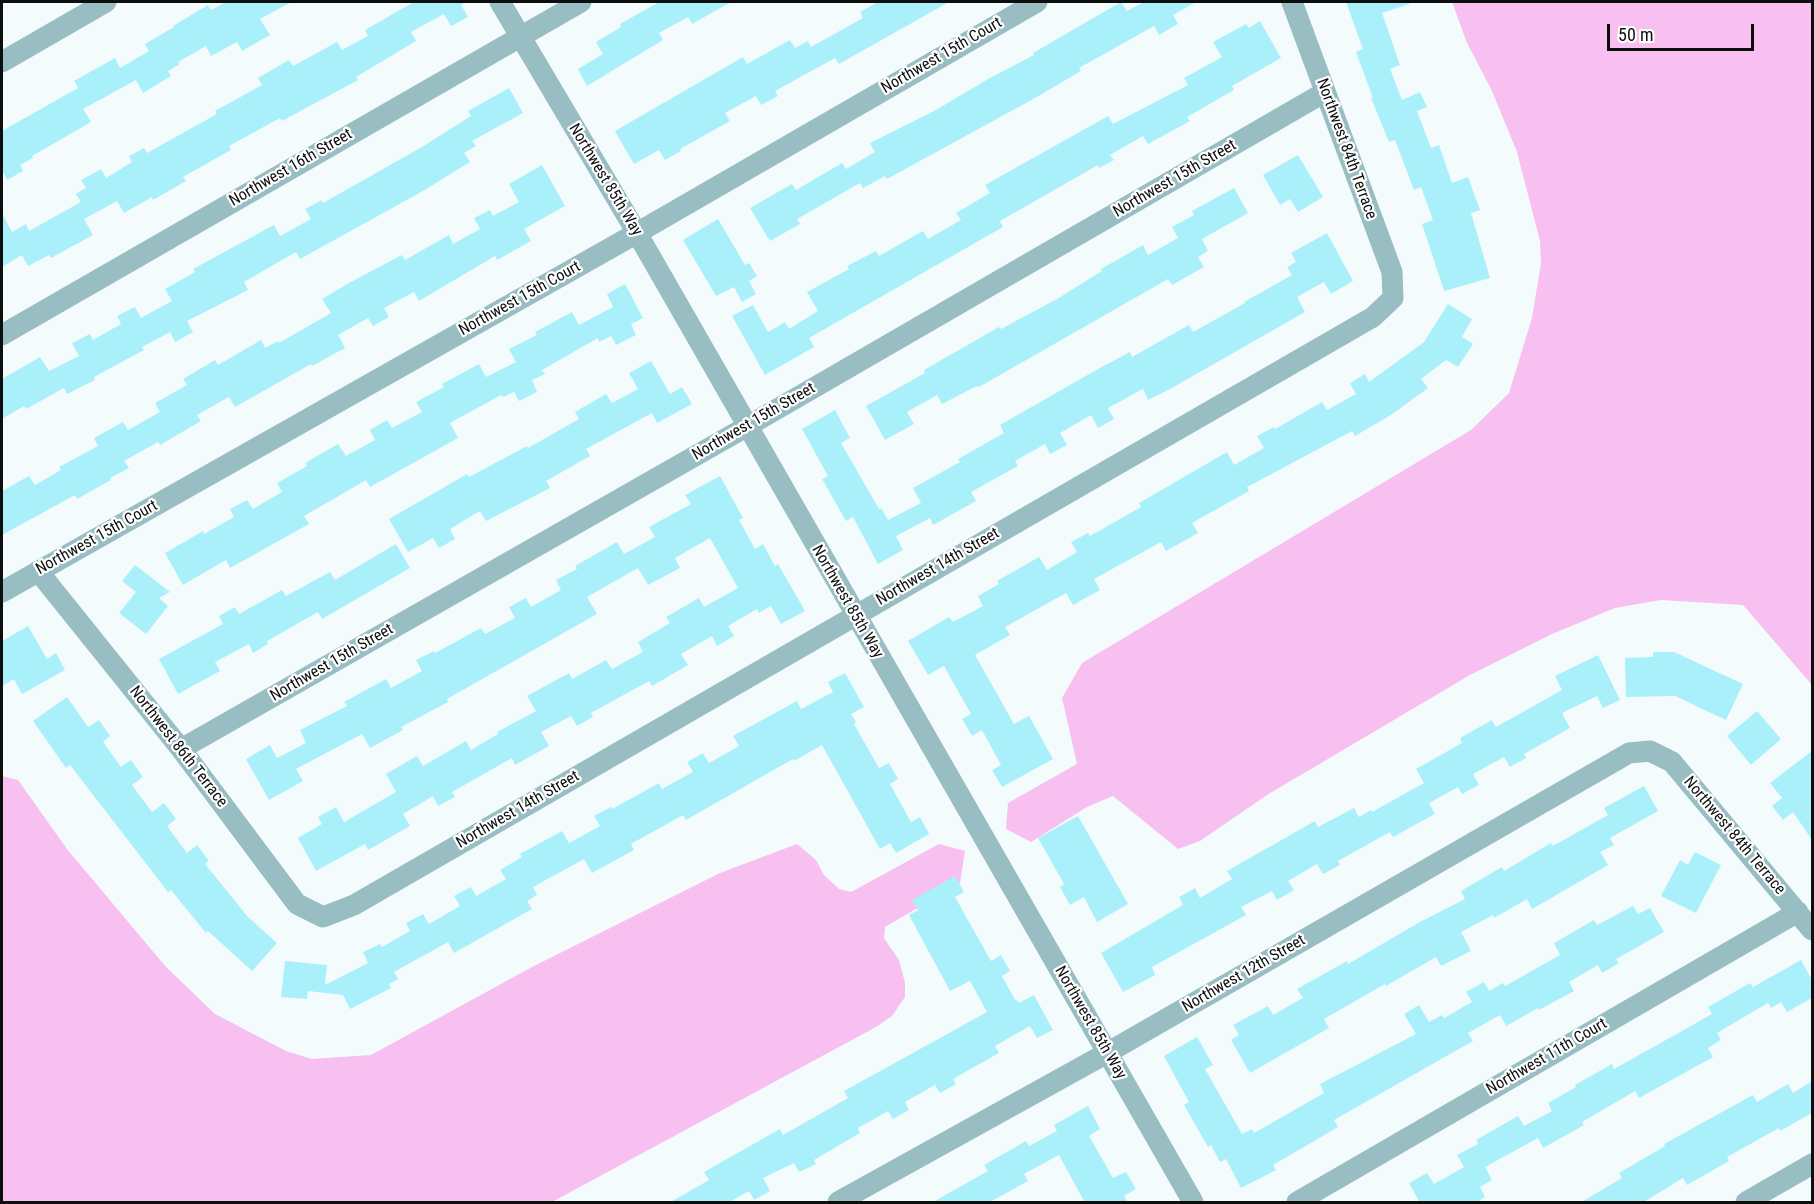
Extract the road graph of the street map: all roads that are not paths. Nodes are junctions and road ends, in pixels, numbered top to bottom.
1 (106, 2) edge
2 (500, 2) edge
3 (581, 2) edge
4 (1037, 2) edge
5 (1293, 2) edge
6 (520, 36) junction
7 (2, 62) edge
8 (1325, 92) junction
9 (637, 232) junction
10 (1393, 298) joint
11 (2, 335) edge
12 (746, 427) junction
13 (38, 571) junction
14 (2, 592) edge
15 (855, 615) junction
16 (181, 748) junction
17 (1650, 751) joint
18 (1798, 912) junction
19 (323, 917) joint
20 (1812, 930) edge
21 (1107, 1053) junction
22 (1812, 1164) edge
23 (838, 1203) edge
24 (1193, 1203) edge
25 (1297, 1203) edge
26 (1746, 1203) edge

1 - 7 street
2 - 6 street, Northwest 85th Way
3 - 6 street, Northwest 16th Street
4 - 9 street, Northwest 15th Court
5 - 8 street, Northwest 84th Terrace
6 - 9 street, Northwest 85th Way
6 - 11 street, Northwest 16th Street
8 - 10 street, Northwest 84th Terrace
8 - 12 street, Northwest 15th Street
9 - 12 street, Northwest 85th Way
9 - 13 street, Northwest 15th Court
10 - 15 street, Northwest 14th Street
12 - 15 street, Northwest 85th Way
12 - 16 street, Northwest 15th Street
13 - 14 street, Northwest 15th Court
13 - 16 street, Northwest 86th Terrace
15 - 19 street, Northwest 14th Street
15 - 21 street, Northwest 85th Way
16 - 19 street, Northwest 86th Terrace
17 - 18 street, Northwest 84th Terrace
17 - 21 street, Northwest 12th Street
18 - 20 street, Northwest 84th Terrace
18 - 25 street, Northwest 11th Court
21 - 23 street, Northwest 12th Street
21 - 24 street, Northwest 85th Way
22 - 26 street

